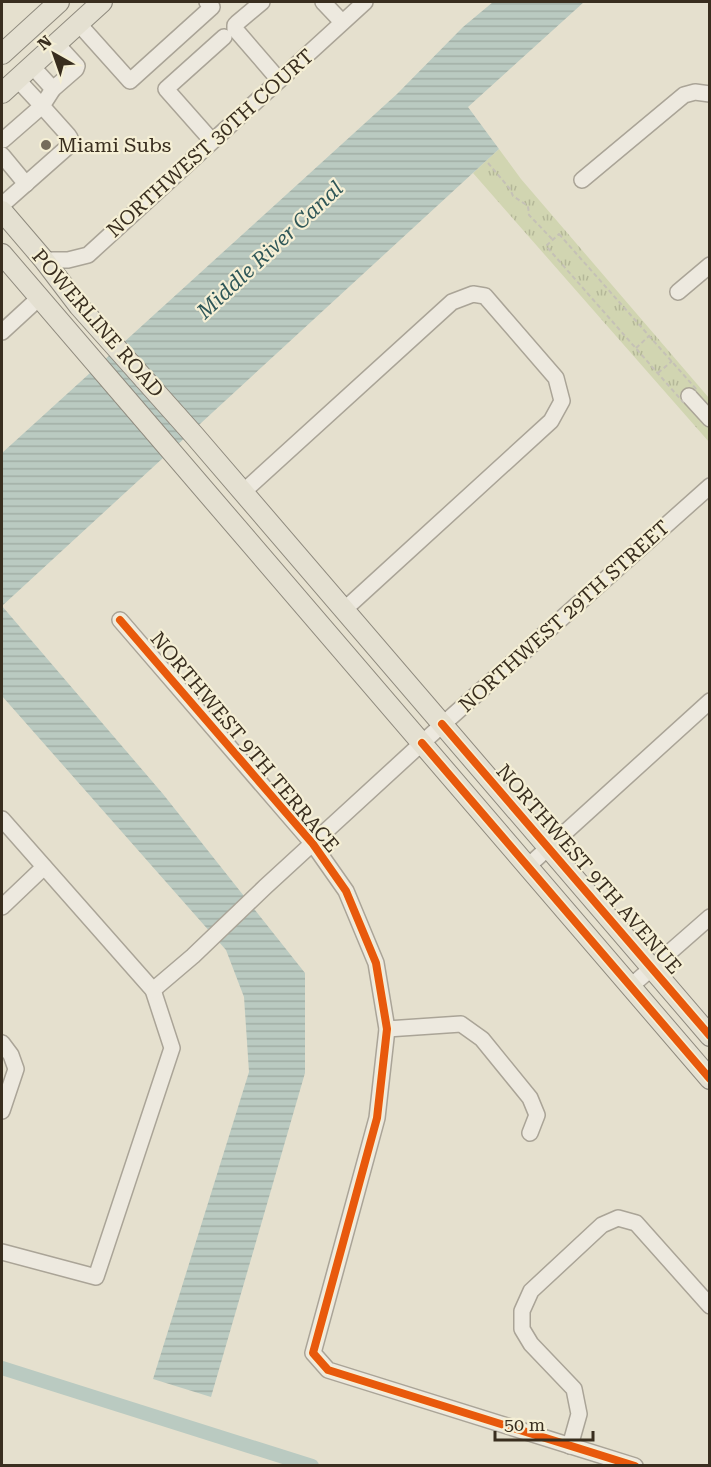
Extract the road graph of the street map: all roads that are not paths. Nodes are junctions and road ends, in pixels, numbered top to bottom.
1 (59, 2) edge
2 (102, 2) edge
3 (207, 2) edge
4 (262, 2) edge
5 (323, 2) edge
6 (365, 2) edge
7 (342, 22) junction
8 (78, 23) junction
9 (224, 37) dead end
10 (56, 43) junction
11 (3, 50) edge
12 (32, 66) junction
13 (17, 79) junction
14 (279, 80) junction
15 (53, 89) junction
16 (2, 93) edge
17 (710, 94) edge
18 (42, 106) junction
19 (212, 141) junction
20 (3, 151) edge
21 (582, 180) dead end
22 (26, 184) junction
23 (2, 205) edge
24 (2, 211) edge
25 (2, 254) edge
26 (44, 260) junction
27 (710, 265) edge
28 (678, 292) dead end
29 (39, 298) junction
30 (79, 306) junction
31 (2, 332) edge
32 (689, 396) road end
33 (710, 419) edge
34 (194, 435) joint
35 (177, 459) junction
36 (710, 486) edge
37 (243, 492) junction
38 (345, 609) junction
39 (120, 621) dead end
40 (710, 701) edge
41 (442, 724) junction
42 (422, 742) junction
43 (2, 819) edge
44 (313, 844) junction
45 (549, 848) junction
46 (44, 867) junction
47 (527, 867) junction
48 (2, 907) edge
49 (710, 917) edge
50 (652, 968) junction
51 (630, 987) junction
52 (153, 990) junction
53 (387, 1029) junction
54 (710, 1036) edge
55 (2, 1043) edge
56 (710, 1079) edge
57 (2, 1111) edge
58 (530, 1133) dead end
59 (2, 1252) edge
60 (710, 1306) edge
61 (570, 1446) junction
62 (634, 1466) edge

1 - 11 main road
2 - 8 main road
3 - 8 street
4 - 14 street
5 - 7 street
6 - 7 street, NORTHWEST 30TH COURT
7 - 14 street, NORTHWEST 30TH COURT
8 - 10 main road
9 - 19 street
10 - 12 main road
10 - 15 street
12 - 13 main road
12 - 15 street
13 - 16 main road
13 - 18 street
14 - 19 street, NORTHWEST 30TH COURT
15 - 18 street
17 - 21 street
18 - 20 street
18 - 22 street
19 - 26 street, NORTHWEST 30TH COURT
20 - 22 street
22 - 23 street
24 - 26 main road, POWERLINE ROAD
25 - 29 main road, POWERLINE ROAD
26 - 30 main road, POWERLINE ROAD
27 - 28 street
29 - 30 main road
29 - 31 street
29 - 35 main road, POWERLINE ROAD
30 - 34 main road, POWERLINE ROAD
32 - 33 street
34 - 37 main road, NORTHWEST 9TH AVENUE
35 - 37 main road
35 - 42 main road
36 - 41 street, NORTHWEST 29TH STREET
37 - 38 main road, NORTHWEST 9TH AVENUE
37 - 38 street
38 - 41 main road, NORTHWEST 9TH AVENUE
39 - 44 street, NORTHWEST 9TH TERRACE
40 - 45 street
41 - 42 street, NORTHWEST 29TH STREET
41 - 45 main road, NORTHWEST 9TH AVENUE
42 - 44 street, NORTHWEST 29TH STREET
42 - 47 main road
43 - 46 street
44 - 52 street, NORTHWEST 29TH STREET
44 - 53 street, NORTHWEST 9TH TERRACE
45 - 47 street
45 - 50 main road, NORTHWEST 9TH AVENUE
46 - 48 street
46 - 52 street
47 - 51 main road
49 - 50 street
50 - 51 street
50 - 54 main road, NORTHWEST 9TH AVENUE
51 - 56 main road
52 - 59 street
53 - 58 street
53 - 61 street, NORTHWEST 9TH TERRACE
55 - 57 street
60 - 61 street
61 - 62 street, NORTHWEST 9TH TERRACE

